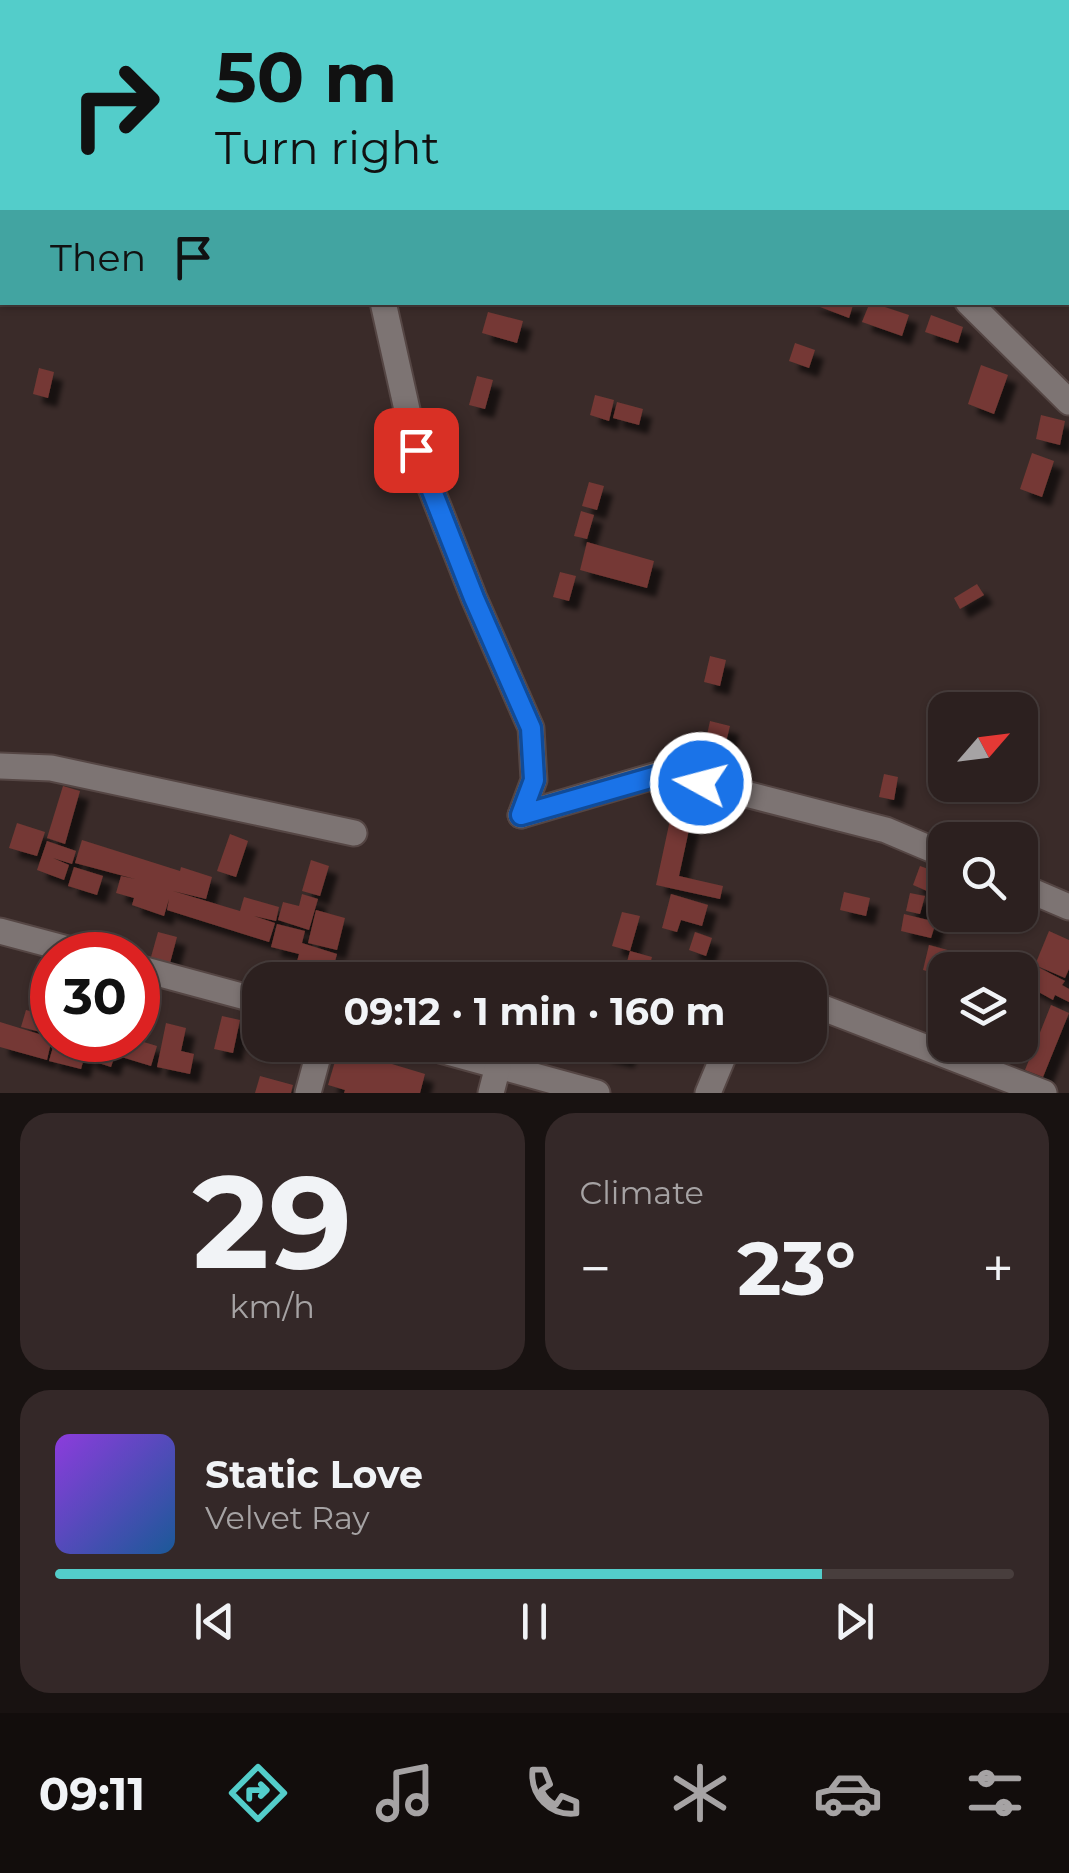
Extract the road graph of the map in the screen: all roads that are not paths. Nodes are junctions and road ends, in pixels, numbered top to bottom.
1 (383, 305) edge
2 (971, 305) edge
3 (1069, 402) edge
4 (0, 766) edge
5 (354, 833) dead end
6 (928, 848) edge
7 (1038, 894) edge
8 (1069, 907) edge
9 (0, 931) edge
10 (30, 939) edge
11 (160, 974) edge
12 (242, 996) edge
13 (827, 1010) edge
14 (316, 1062) edge
15 (484, 1062) edge
16 (721, 1062) edge
17 (498, 1066) junction
18 (308, 1093) edge
19 (491, 1093) edge
20 (597, 1093) edge
21 (708, 1093) edge
22 (1044, 1093) edge

1 - 6 street
2 - 3 street
4 - 5 street
7 - 8 street
9 - 10 street
11 - 12 street
13 - 22 street
14 - 18 street
15 - 17 street
16 - 21 street
17 - 19 street
17 - 20 street

